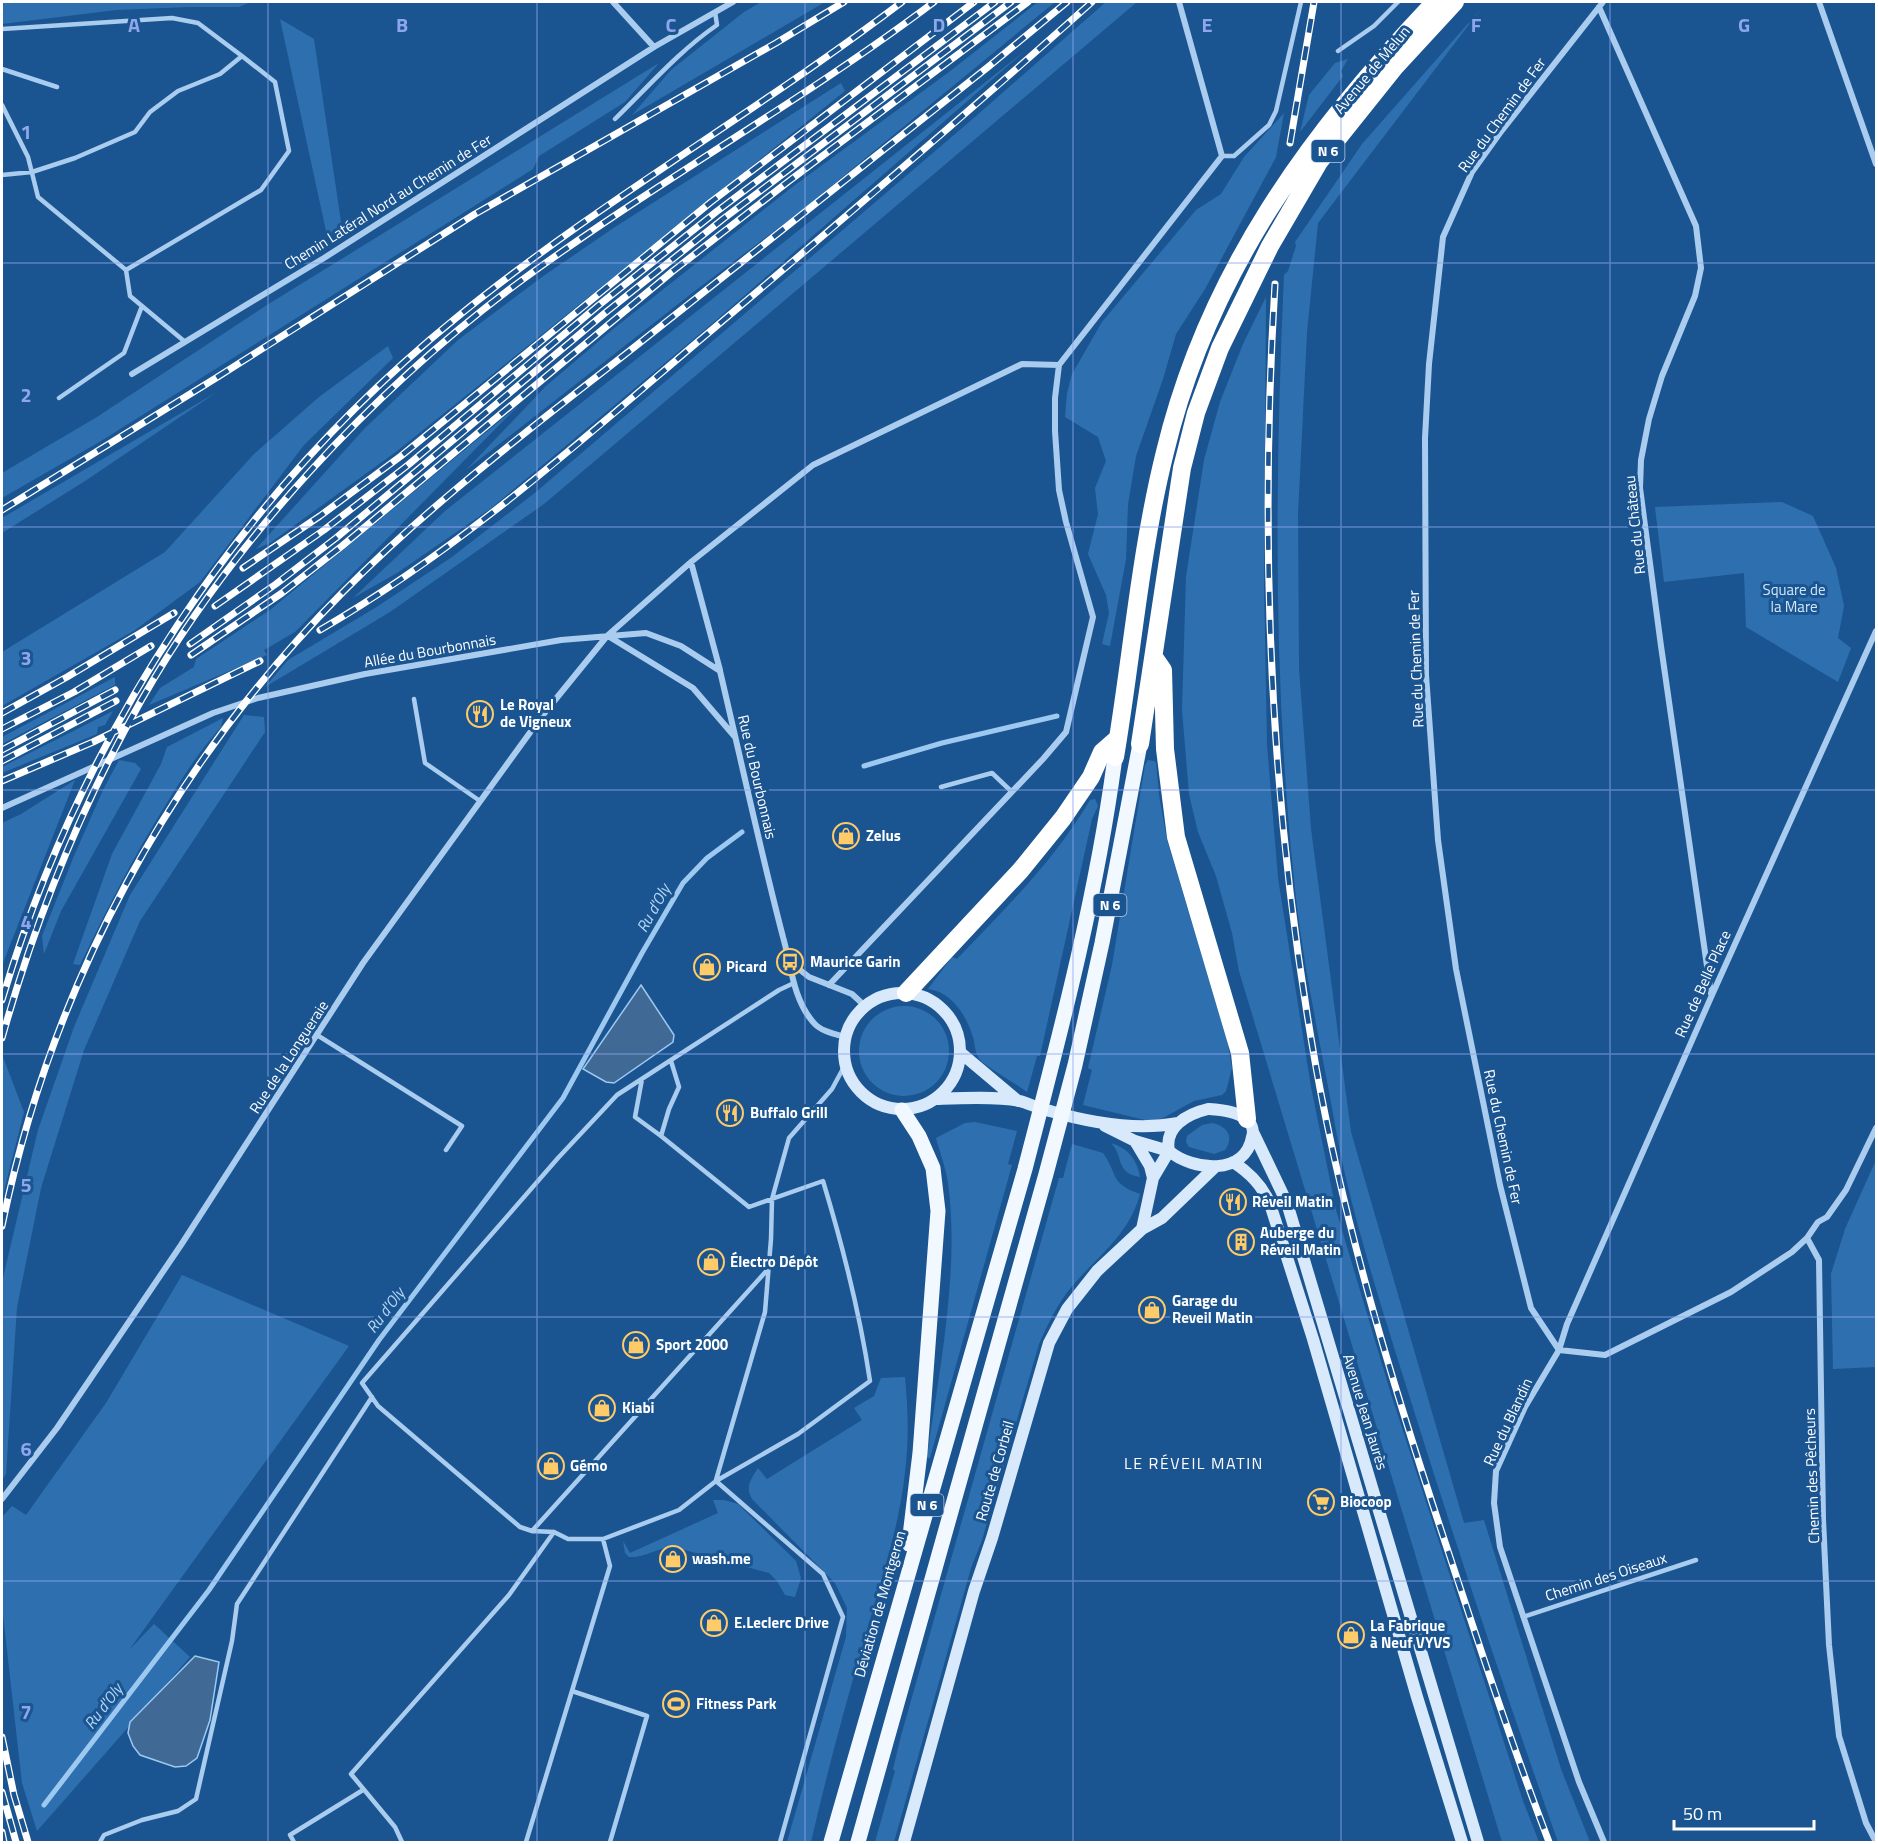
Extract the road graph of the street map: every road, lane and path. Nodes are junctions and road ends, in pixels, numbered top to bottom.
1 (614, 2) edge
2 (733, 2) edge
3 (1179, 2) edge
4 (1302, 2) edge
5 (1398, 2) edge
6 (1435, 2) edge
7 (1455, 2) edge
8 (1819, 2) edge
9 (1601, 4) edge
10 (715, 12) junction
11 (2, 29) edge
12 (654, 47) junction
13 (1338, 51) dead end
14 (242, 56) junction
15 (2, 69) edge
16 (57, 87) dead end
17 (2, 105) edge
18 (615, 119) dead end
19 (1222, 156) junction
20 (1876, 164) edge
21 (32, 172) junction
22 (2, 175) edge
23 (126, 270) junction
24 (142, 306) junction
25 (183, 341) junction
26 (1059, 365) junction
27 (132, 374) dead end
28 (59, 398) dead end
29 (691, 562) junction
30 (1876, 631) edge
31 (608, 636) junction
32 (1154, 657) junction
33 (720, 671) junction
34 (414, 699) dead end
35 (736, 738) junction
36 (1118, 738) junction
37 (1140, 744) joint
38 (1115, 757) joint
39 (941, 787) dead end
40 (1012, 792) junction
41 (480, 801) junction
42 (2, 808) edge
43 (790, 962) junction
44 (794, 983) junction
45 (829, 985) junction
46 (906, 993) junction
47 (1712, 995) junction
48 (865, 1006) junction
49 (317, 1035) junction
50 (845, 1037) junction
51 (961, 1053) junction
52 (671, 1060) junction
53 (845, 1065) junction
54 (642, 1079) junction
55 (937, 1099) junction
56 (1018, 1101) junction
57 (902, 1110) junction
58 (1095, 1122) junction
59 (1178, 1123) junction
60 (1250, 1126) junction
61 (1876, 1128) edge
62 (661, 1136) junction
63 (1135, 1141) junction
64 (446, 1150) dead end
65 (1169, 1151) junction
66 (1233, 1162) junction
67 (1215, 1167) junction
68 (1153, 1178) junction
69 (772, 1199) junction
70 (1142, 1229) junction
71 (1807, 1238) junction
72 (769, 1268) junction
73 (1558, 1350) junction
74 (372, 1397) junction
75 (716, 1480) junction
76 (2, 1499) edge
77 (532, 1531) junction
78 (554, 1532) junction
79 (603, 1539) junction
80 (1696, 1560) dead end
81 (903, 1590) junction
82 (1523, 1617) junction
83 (572, 1691) junction
84 (1433, 1691) junction
85 (1417, 1697) junction
86 (363, 1790) junction
87 (100, 1842) edge
88 (294, 1842) edge
89 (402, 1842) edge
90 (526, 1842) edge
91 (610, 1842) edge
92 (780, 1842) edge
93 (831, 1842) edge
94 (858, 1842) edge
95 (904, 1842) edge
96 (1462, 1842) edge
97 (1478, 1842) edge
98 (1604, 1842) edge
99 (1876, 1842) edge

1 - 12 street
2 - 10 street, Chemin Latéral Nord au Chemin de Fer
3 - 19 street
4 - 19 lane
5 - 13 lane
6 - 36 highway, Avenue de Melun / N 6
7 - 32 highway, Avenue de Melun / N 6
8 - 20 street
9 - 47 street, Rue du Château
9 - 73 street, Rue du Chemin de Fer
10 - 12 street, Chemin Latéral Nord au Chemin de Fer
10 - 18 lane
11 - 14 lane
12 - 25 street, Chemin Latéral Nord au Chemin de Fer
14 - 21 lane
14 - 23 lane
15 - 16 lane
17 - 21 lane
19 - 26 street
21 - 22 lane
21 - 23 lane
23 - 24 lane
24 - 25 lane
24 - 28 lane
25 - 27 street, Chemin Latéral Nord au Chemin de Fer
26 - 29 street, Rue de la Longueraie
26 - 40 street
29 - 31 street, Rue de la Longueraie
29 - 33 street, Rue du Bourbonnais
30 - 47 street, Rue de Belle Place
31 - 33 street
31 - 35 street
31 - 41 street, Rue de la Longueraie
31 - 42 street, Allée du Bourbonnais
32 - 37 highway, N 6
32 - 60 highway
33 - 35 street, Rue du Bourbonnais
34 - 41 lane
35 - 43 street, Rue du Bourbonnais
36 - 38 highway, N 6
36 - 46 highway
37 - 94 main road, N 6
38 - 81 main road, Déviation de Montgeron / N 6
39 - 40 lane
40 - 45 street
41 - 49 street, Rue de la Longueraie
43 - 44 street, Rue du Bourbonnais
43 - 45 street
44 - 50 street, Rue du Bourbonnais
44 - 52 lane
45 - 48 street
46 - 48 main road
46 - 51 main road
47 - 73 street, Rue de Belle Place
48 - 50 main road
49 - 64 lane
49 - 76 street, Rue de la Longueraie
50 - 53 main road
51 - 55 main road
51 - 56 main road
52 - 54 lane
52 - 62 lane
53 - 57 main road
53 - 69 lane
54 - 62 lane
54 - 74 lane
55 - 56 main road
55 - 57 main road
56 - 58 main road
57 - 81 main road
58 - 59 main road
58 - 63 main road
59 - 60 main road
59 - 65 main road
60 - 66 main road
60 - 84 main road, Avenue Jean Jaurès
61 - 71 street
62 - 69 lane
63 - 65 main road
63 - 68 main road
65 - 67 main road
65 - 68 main road
66 - 67 main road
66 - 85 main road
67 - 70 main road, Route de Corbeil
68 - 70 main road
69 - 72 lane
69 - 75 lane
70 - 95 main road, Route de Corbeil
71 - 73 street
71 - 99 street, Chemin des Pêcheurs
72 - 75 lane
72 - 77 lane
73 - 82 street, Rue du Blandin
74 - 77 lane
74 - 87 lane
75 - 79 lane
75 - 92 lane
77 - 78 lane
78 - 79 lane
78 - 86 lane
79 - 83 lane
80 - 82 lane, Chemin des Oiseaux
81 - 93 main road, Déviation de Montgeron / N 6
82 - 98 street, Rue du Blandin
83 - 90 lane
83 - 91 lane
84 - 85 lane
84 - 97 main road, Avenue Jean Jaurès
85 - 96 main road
86 - 88 lane
86 - 89 lane

